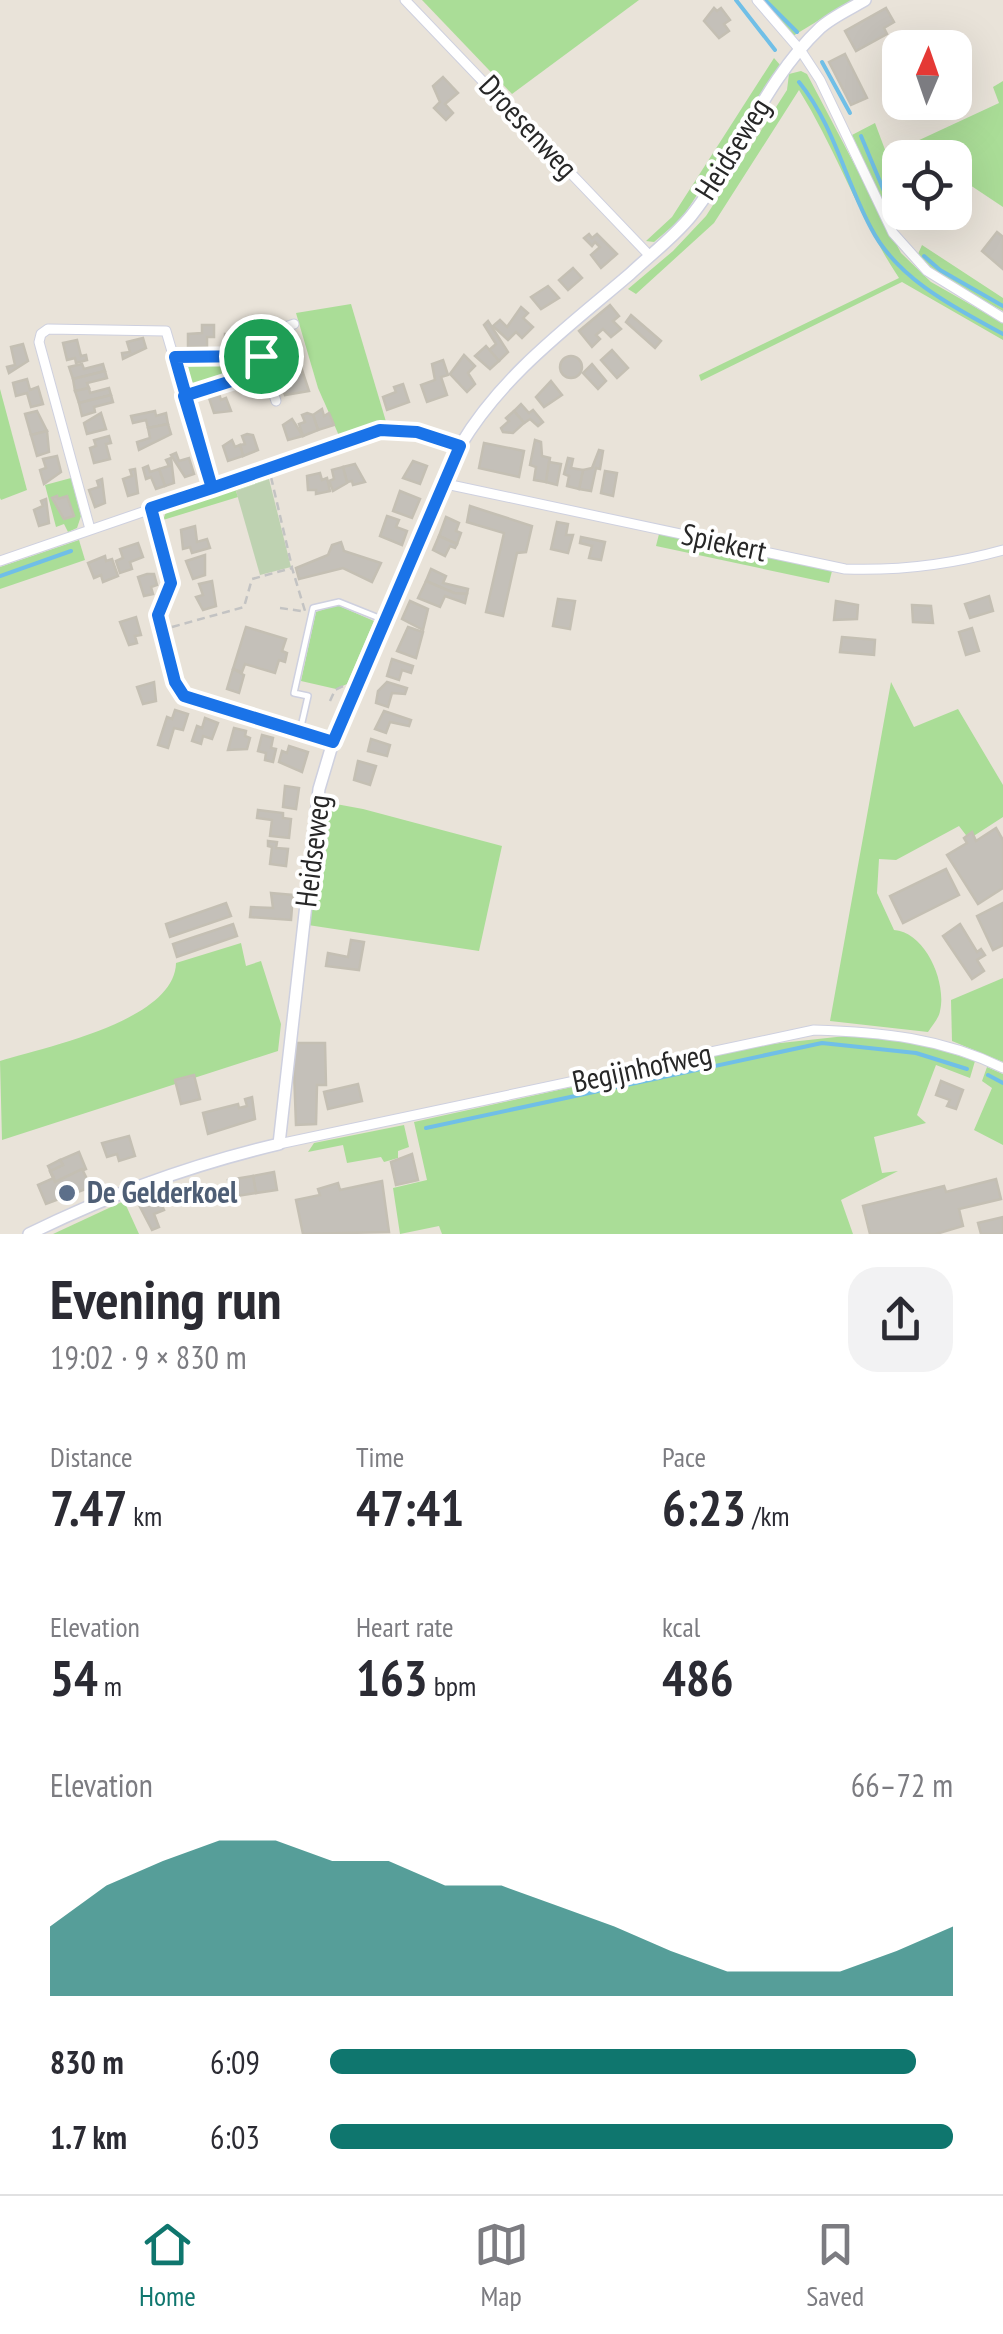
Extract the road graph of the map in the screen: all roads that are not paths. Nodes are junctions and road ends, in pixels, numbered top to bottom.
1 (405, 0) edge
2 (756, 0) edge
3 (865, 0) edge
4 (801, 51) junction
5 (650, 256) junction
6 (1003, 318) edge
7 (294, 324) dead end
8 (261, 356) junction
9 (175, 357) junction
10 (266, 370) junction
11 (184, 396) junction
12 (276, 400) dead end
13 (460, 446) junction
14 (446, 484) junction
15 (212, 488) junction
16 (151, 508) junction
17 (90, 529) junction
18 (1003, 550) edge
19 (0, 561) edge
20 (385, 620) junction
21 (300, 731) junction
22 (333, 742) junction
23 (1003, 1068) edge
24 (279, 1144) junction
25 (29, 1234) edge

1 - 5 street, Droesenweg
2 - 4 street
3 - 4 street, Heidseweg
4 - 5 street, Heidseweg
4 - 6 street
5 - 13 street, Heidseweg
7 - 8 street
8 - 9 street
8 - 10 street
9 - 11 street
9 - 17 street
10 - 11 street
10 - 12 street
11 - 15 street
13 - 14 street, Heidseweg
13 - 15 street
14 - 18 street, Spiekert
14 - 20 street, Heidseweg
15 - 16 street
16 - 17 street
16 - 21 street
17 - 19 street
20 - 21 lane
20 - 22 street, Heidseweg
21 - 22 street
22 - 24 street, Heidseweg
23 - 24 street, Begijnhofweg
24 - 25 street

